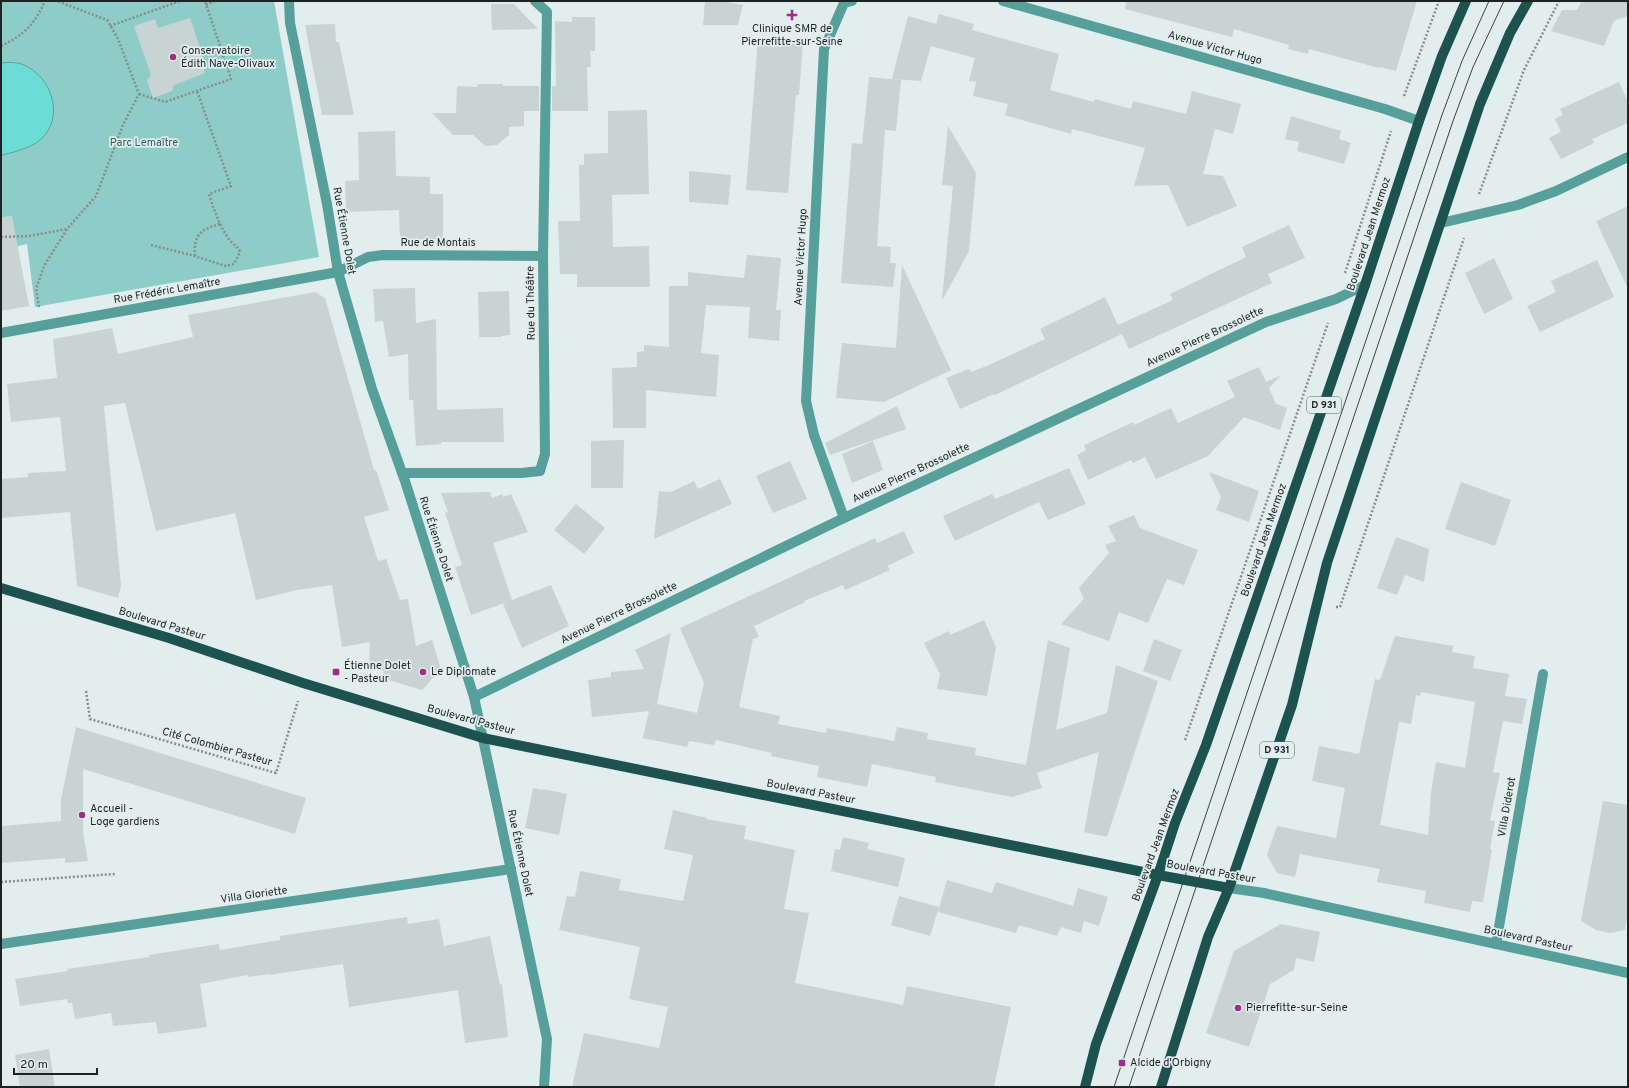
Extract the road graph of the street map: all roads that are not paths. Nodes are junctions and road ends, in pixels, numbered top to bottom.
1 (289, 1) edge
2 (535, 1) edge
3 (852, 1) edge
4 (1003, 1) edge
5 (1466, 1) edge
6 (1528, 1) edge
7 (1419, 121) junction
8 (1628, 157) edge
9 (1441, 223) junction
10 (543, 256) junction
11 (338, 272) junction
12 (1365, 285) junction
13 (1, 333) edge
14 (402, 473) junction
15 (844, 518) junction
16 (1, 588) edge
17 (1543, 674) dead end
18 (474, 697) junction
19 (483, 738) junction
20 (511, 869) junction
21 (1158, 875) junction
22 (1229, 888) junction
23 (1, 944) edge
24 (1496, 944) junction
25 (1628, 973) edge
26 (544, 1087) edge
27 (1085, 1087) edge
28 (1161, 1087) edge

1 - 11 street, Rue Étienne Dolet
2 - 10 street, Rue du Théâtre
3 - 15 street, Avenue Victor Hugo
4 - 7 street, Avenue Victor Hugo
5 - 7 main road, Boulevard Jean Mermoz / D 931
6 - 9 main road, D 931
7 - 12 main road, Boulevard Jean Mermoz / D 931
8 - 9 street
9 - 22 main road, D 931
10 - 11 street, Rue de Montais
10 - 14 street, Rue du Théâtre
11 - 13 street, Rue Frédéric Lemaître
11 - 14 street, Rue Étienne Dolet
12 - 15 street, Avenue Pierre Brossolette
12 - 21 main road, Boulevard Jean Mermoz / D 931
14 - 18 street, Rue Étienne Dolet
15 - 18 street, Avenue Pierre Brossolette
16 - 19 main road, Boulevard Pasteur
17 - 24 street, Villa Diderot
18 - 19 street, Rue Étienne Dolet
19 - 20 street, Rue Étienne Dolet
19 - 21 main road, Boulevard Pasteur
20 - 23 street, Villa Gloriette
20 - 26 street, Rue Étienne Dolet
21 - 22 main road, Boulevard Pasteur
21 - 27 main road, Boulevard Jean Mermoz / D 931
22 - 24 street, Boulevard Pasteur
22 - 28 main road, D 931
24 - 25 street, Boulevard Pasteur

